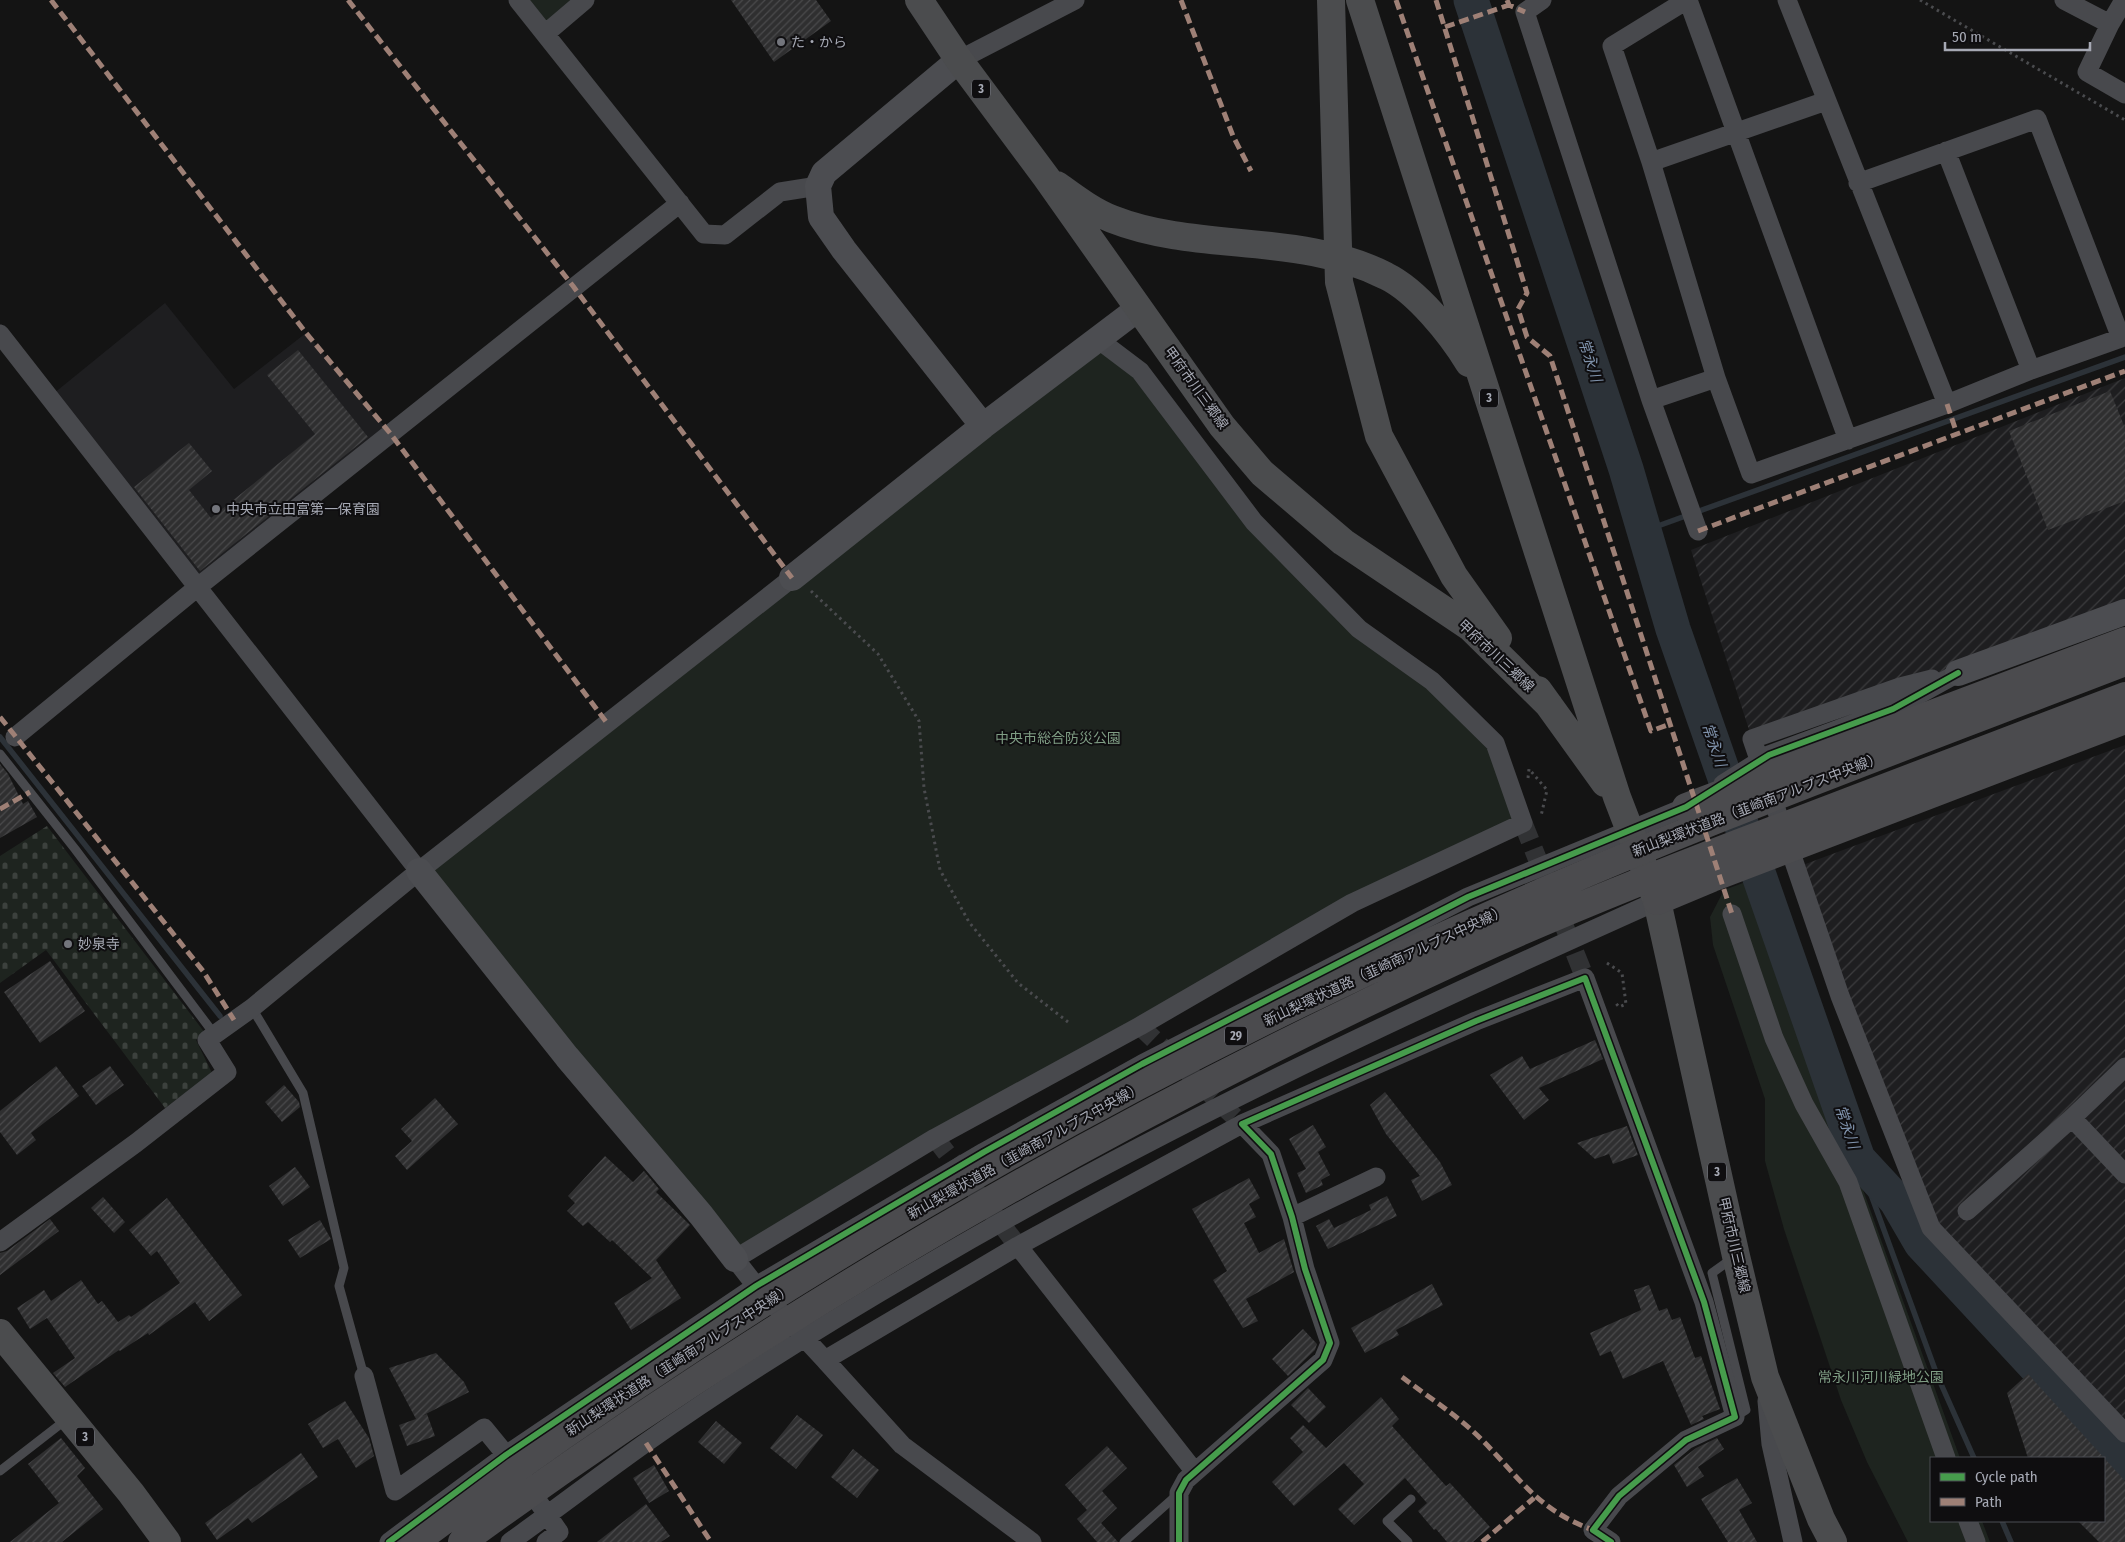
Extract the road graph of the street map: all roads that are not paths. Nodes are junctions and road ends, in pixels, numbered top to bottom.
1 (518, 0) edge
2 (585, 0) edge
3 (919, 0) edge
4 (1075, 0) edge
5 (1331, 0) edge
6 (1360, 0) edge
7 (1542, 0) edge
8 (1688, 0) edge
9 (1787, 0) edge
10 (2064, 0) edge
11 (2124, 0) edge
12 (2110, 24) junction
13 (545, 34) junction
14 (959, 60) junction
15 (2125, 94) edge
16 (1826, 101) junction
17 (1735, 133) junction
18 (1946, 151) junction
19 (1651, 162) junction
20 (1046, 177) junction
21 (1858, 182) junction
22 (818, 186) junction
23 (680, 203) junction
24 (1139, 308) junction
25 (0, 334) edge
26 (1099, 340) junction
27 (2031, 370) junction
28 (1716, 378) junction
29 (1487, 392) junction
30 (1651, 400) junction
31 (1947, 404) junction
32 (983, 426) junction
33 (1848, 440) junction
34 (1698, 531) dead end
35 (792, 578) joint
36 (199, 586) junction
37 (2125, 612) edge
38 (2125, 641) edge
39 (2125, 662) edge
40 (1958, 673) junction
41 (2125, 696) edge
42 (1549, 705) junction
43 (2125, 720) edge
44 (15, 737) dead end
45 (0, 754) edge
46 (1616, 797) junction
47 (1686, 807) junction
48 (1629, 830) junction
49 (419, 871) junction
50 (1657, 901) junction
51 (1732, 914) dead end
52 (252, 1008) junction
53 (215, 1035) junction
54 (2125, 1067) edge
55 (2072, 1118) junction
56 (1242, 1124) junction
57 (2125, 1174) edge
58 (1376, 1177) dead end
59 (1967, 1211) dead end
60 (1292, 1216) junction
61 (0, 1242) edge
62 (1018, 1246) junction
63 (1736, 1256) junction
64 (735, 1260) junction
65 (756, 1286) junction
66 (0, 1333) edge
67 (804, 1339) junction
68 (825, 1360) junction
69 (364, 1376) joint
70 (1765, 1377) junction
71 (1735, 1417) junction
72 (69, 1418) junction
73 (2125, 1433) edge
74 (506, 1455) junction
75 (1946, 1457) edge
76 (0, 1470) edge
77 (1195, 1472) junction
78 (1179, 1493) junction
79 (1411, 1499) dead end
80 (548, 1515) junction
81 (1968, 1522) edge
82 (167, 1542) edge
83 (389, 1542) edge
84 (415, 1542) edge
85 (462, 1542) edge
86 (510, 1542) edge
87 (546, 1542) edge
88 (1032, 1542) edge
89 (1124, 1542) edge
90 (1179, 1542) edge
91 (1408, 1542) edge
92 (1611, 1542) edge
93 (1793, 1542) edge
94 (1833, 1542) edge
95 (1976, 1542) edge

1 - 13 street
2 - 13 street
3 - 14 main road, 甲府市川三郷線 / 3
4 - 14 street
5 - 42 main road, 甲府市川三郷線 / 3
6 - 29 main road, 甲府市川三郷線 / 3
7 - 30 street
8 - 17 street
8 - 19 street
9 - 16 street
10 - 12 street
11 - 12 street
12 - 15 street
13 - 23 street
14 - 20 main road, 甲府市川三郷線 / 3
14 - 22 street
16 - 17 street
16 - 21 street
17 - 19 street
17 - 33 street
18 - 21 street
18 - 27 street
18 - 27 street
19 - 28 street
20 - 24 main road, 甲府市川三郷線 / 3
20 - 29 main road
21 - 31 street
22 - 23 street
22 - 32 street
23 - 36 street
24 - 26 street
24 - 42 main road, 甲府市川三郷線 / 3
25 - 36 street
26 - 32 street
26 - 64 street
27 - 31 street
28 - 30 street
28 - 33 street
29 - 46 main road, 甲府市川三郷線 / 3
30 - 34 street
31 - 33 street
32 - 35 street
35 - 49 street
36 - 44 street
36 - 49 street
37 - 40 street
38 - 47 highway
39 - 84 highway, 新山梨環状道路（韮崎南アルプス中央線） / 29
40 - 47 street
40 - 73 street
41 - 85 highway, 新山梨環状道路（韮崎南アルプス中央線） / 29
42 - 46 main road, 甲府市川三郷線 / 3
43 - 50 highway
45 - 53 lane
46 - 48 main road, 甲府市川三郷線 / 3
47 - 48 street
48 - 50 main road, 甲府市川三郷線 / 3
48 - 65 street
49 - 52 street
49 - 64 street
50 - 63 main road, 甲府市川三郷線 / 3
50 - 67 street
51 - 75 street
52 - 53 street
52 - 69 lane
53 - 61 street
54 - 55 street
55 - 57 street
55 - 59 street
56 - 60 street
56 - 62 street
56 - 71 street
58 - 60 street
60 - 77 street
62 - 68 street
62 - 77 street
63 - 70 main road, 甲府市川三郷線 / 3
63 - 71 lane
64 - 65 street
65 - 67 street
65 - 74 street
66 - 72 main road, 3
67 - 68 street
67 - 80 street
68 - 88 street
69 - 74 street
70 - 93 street
70 - 94 main road, 甲府市川三郷線 / 3
71 - 92 street
72 - 76 lane
72 - 82 main road, 3
74 - 80 street
74 - 83 street
77 - 78 street
78 - 89 lane
78 - 90 street
79 - 91 lane
80 - 86 street
80 - 87 street
81 - 95 street

